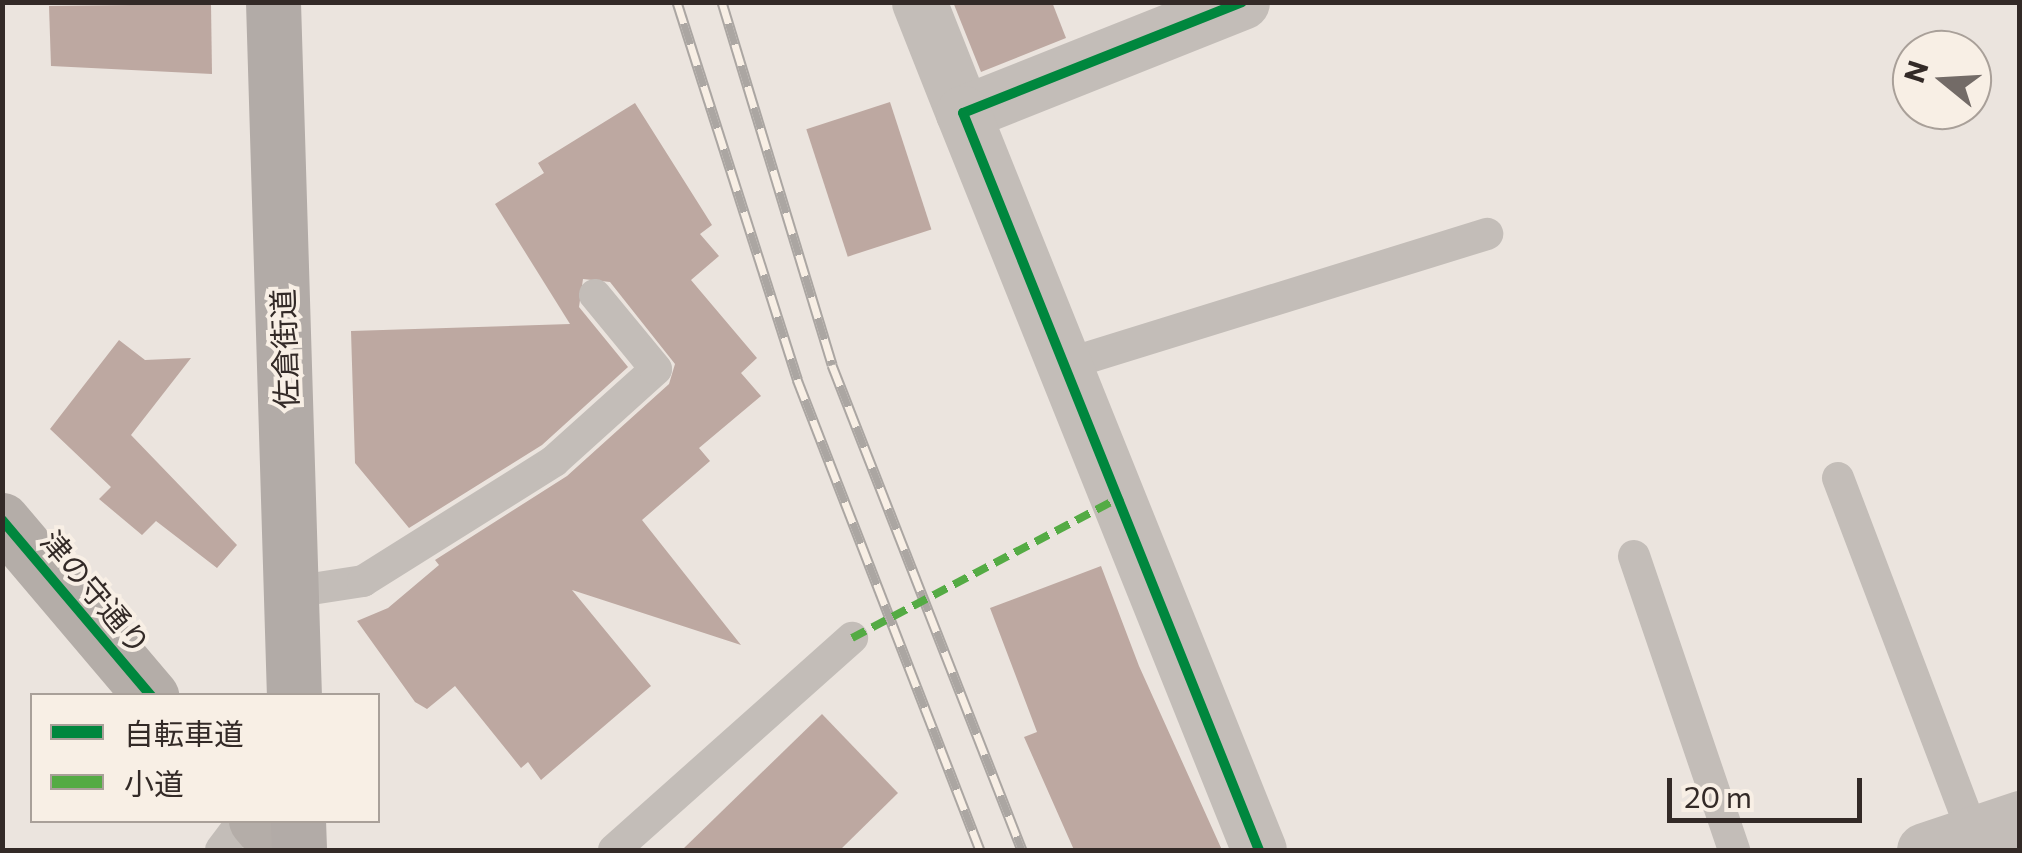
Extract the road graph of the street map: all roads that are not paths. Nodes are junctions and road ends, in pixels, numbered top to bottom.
1 (273, 2) edge
2 (919, 2) edge
3 (1242, 2) edge
4 (963, 113) junction
5 (1487, 234) dead end
6 (596, 295) dead end
7 (1067, 364) junction
8 (1838, 478) dead end
9 (2, 520) edge
10 (1634, 556) dead end
11 (292, 592) junction
12 (852, 638) dead end
13 (148, 693) edge
14 (294, 693) edge
15 (242, 823) edge
16 (258, 823) edge
17 (298, 823) edge
18 (1972, 834) edge
19 (220, 850) edge
20 (281, 850) edge
21 (299, 850) edge
22 (614, 850) edge
23 (1258, 850) edge
24 (1734, 850) edge

1 - 11 main road, 佐倉街道
2 - 4 street
3 - 4 street
4 - 7 street
5 - 7 lane
6 - 11 lane
7 - 23 street
8 - 18 lane
9 - 13 street, 津の守通り
10 - 24 lane
11 - 14 main road, 佐倉街道
12 - 22 lane
15 - 19 lane
16 - 20 street
17 - 21 main road

